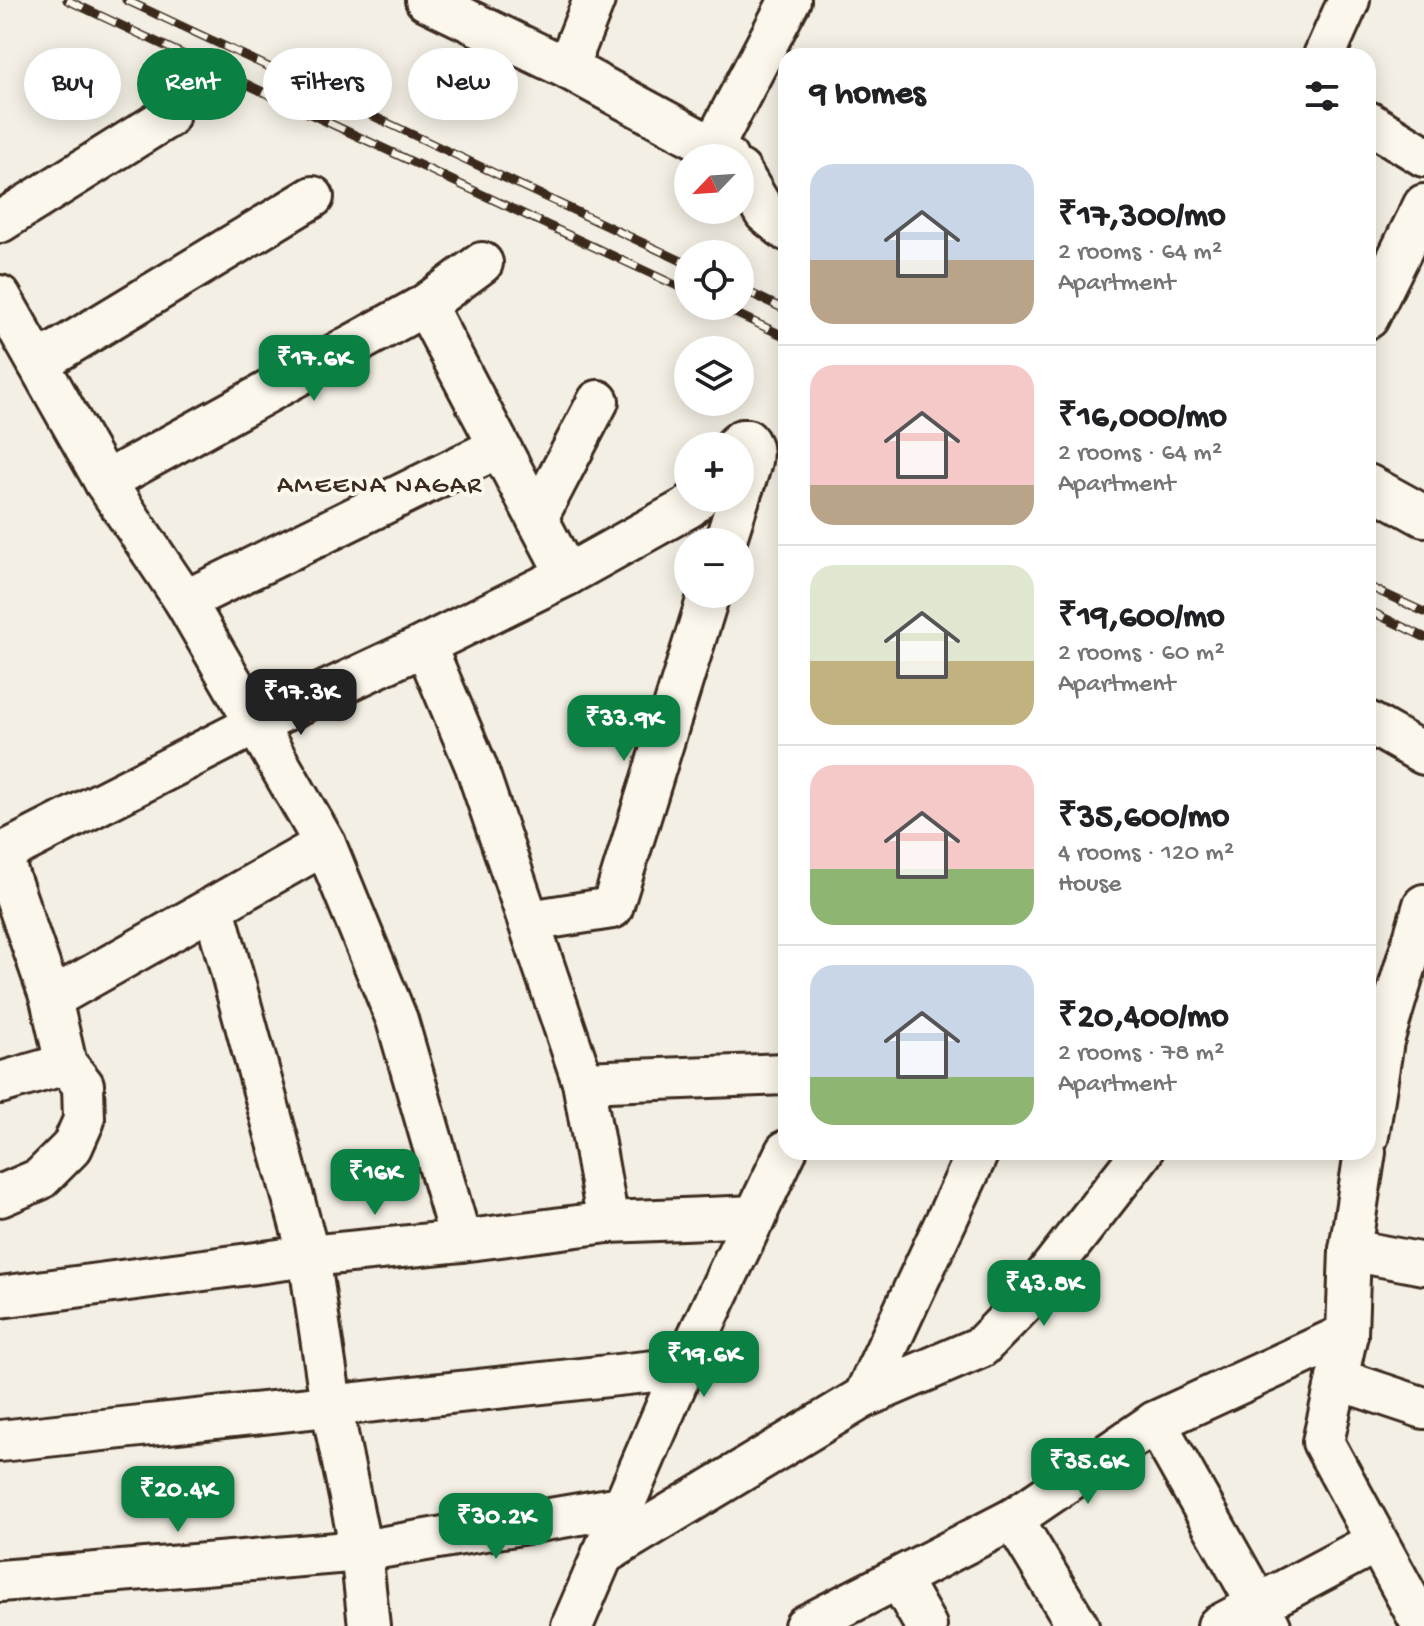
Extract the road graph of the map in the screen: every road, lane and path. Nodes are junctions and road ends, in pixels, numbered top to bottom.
1 (594, 0) edge
2 (790, 0) edge
3 (1349, 0) edge
4 (444, 4) edge
5 (1328, 48) edge
6 (567, 68) junction
7 (163, 120) edge
8 (1376, 127) edge
9 (700, 144) edge
10 (732, 144) edge
11 (1424, 156) edge
12 (313, 197) dead end
13 (754, 198) edge
14 (1424, 205) edge
15 (0, 222) edge
16 (778, 224) edge
17 (482, 263) dead end
18 (0, 296) edge
19 (1376, 302) edge
20 (425, 305) junction
21 (38, 363) junction
22 (598, 401) dead end
23 (499, 447) junction
24 (105, 482) junction
25 (1376, 487) edge
26 (1418, 500) edge
27 (680, 512) edge
28 (537, 518) junction
29 (567, 575) junction
30 (185, 601) junction
31 (705, 608) edge
32 (425, 645) junction
33 (256, 724) junction
34 (1376, 729) edge
35 (1424, 754) edge
36 (325, 844) junction
37 (0, 853) edge
38 (1424, 905) edge
39 (214, 908) junction
40 (529, 921) junction
41 (51, 999) junction
42 (66, 1064) junction
43 (778, 1074) edge
44 (583, 1082) junction
45 (0, 1083) edge
46 (1376, 1085) edge
47 (782, 1160) edge
48 (974, 1160) edge
49 (1136, 1160) edge
50 (1364, 1160) edge
51 (0, 1196) edge
52 (757, 1216) junction
53 (608, 1222) junction
54 (461, 1241) junction
55 (1350, 1250) junction
56 (309, 1256) junction
57 (1424, 1264) edge
58 (0, 1297) edge
59 (1347, 1334) junction
60 (683, 1368) junction
61 (1337, 1379) junction
62 (864, 1397) junction
63 (331, 1404) junction
64 (1424, 1408) edge
65 (1155, 1422) junction
66 (0, 1441) edge
67 (621, 1507) junction
68 (1013, 1519) junction
69 (1376, 1542) junction
70 (361, 1551) junction
71 (602, 1555) junction
72 (899, 1579) junction
73 (0, 1581) edge
74 (1264, 1615) edge
75 (369, 1626) edge
76 (572, 1626) edge
77 (805, 1626) edge
78 (926, 1626) edge
79 (1078, 1626) edge
80 (1218, 1626) edge
81 (1423, 1626) edge

1 - 6 street
2 - 10 street
3 - 5 street
4 - 6 street
6 - 9 street
7 - 15 street
8 - 11 street
12 - 21 street
13 - 16 street
14 - 19 street
17 - 20 street
18 - 21 street
20 - 23 street
20 - 24 street
21 - 24 street
22 - 28 street
23 - 28 street
23 - 30 street
24 - 30 street
25 - 26 street
27 - 29 street
28 - 29 street
29 - 32 street
30 - 33 street
31 - 40 street
32 - 33 street
32 - 40 street
33 - 36 street
33 - 37 street
34 - 35 street
36 - 39 street
36 - 54 street
37 - 41 street
38 - 46 street
39 - 41 street
39 - 56 street
40 - 44 street
41 - 42 street
42 - 45 street
42 - 51 street
43 - 44 street
44 - 53 street
47 - 52 street
48 - 62 street
49 - 62 street
50 - 55 street
52 - 53 street
52 - 60 street
53 - 54 street
54 - 56 street
55 - 57 street
55 - 59 street
56 - 58 street
56 - 63 street
59 - 61 street
59 - 65 street
60 - 63 street
60 - 67 street
61 - 64 street
61 - 69 street
62 - 71 street
63 - 66 street
63 - 70 street
65 - 68 street
65 - 74 street
67 - 70 street
67 - 71 street
68 - 72 street
68 - 79 street
69 - 74 street
69 - 81 street
70 - 73 street
70 - 75 street
71 - 76 street
72 - 77 street
72 - 78 street
74 - 80 street

